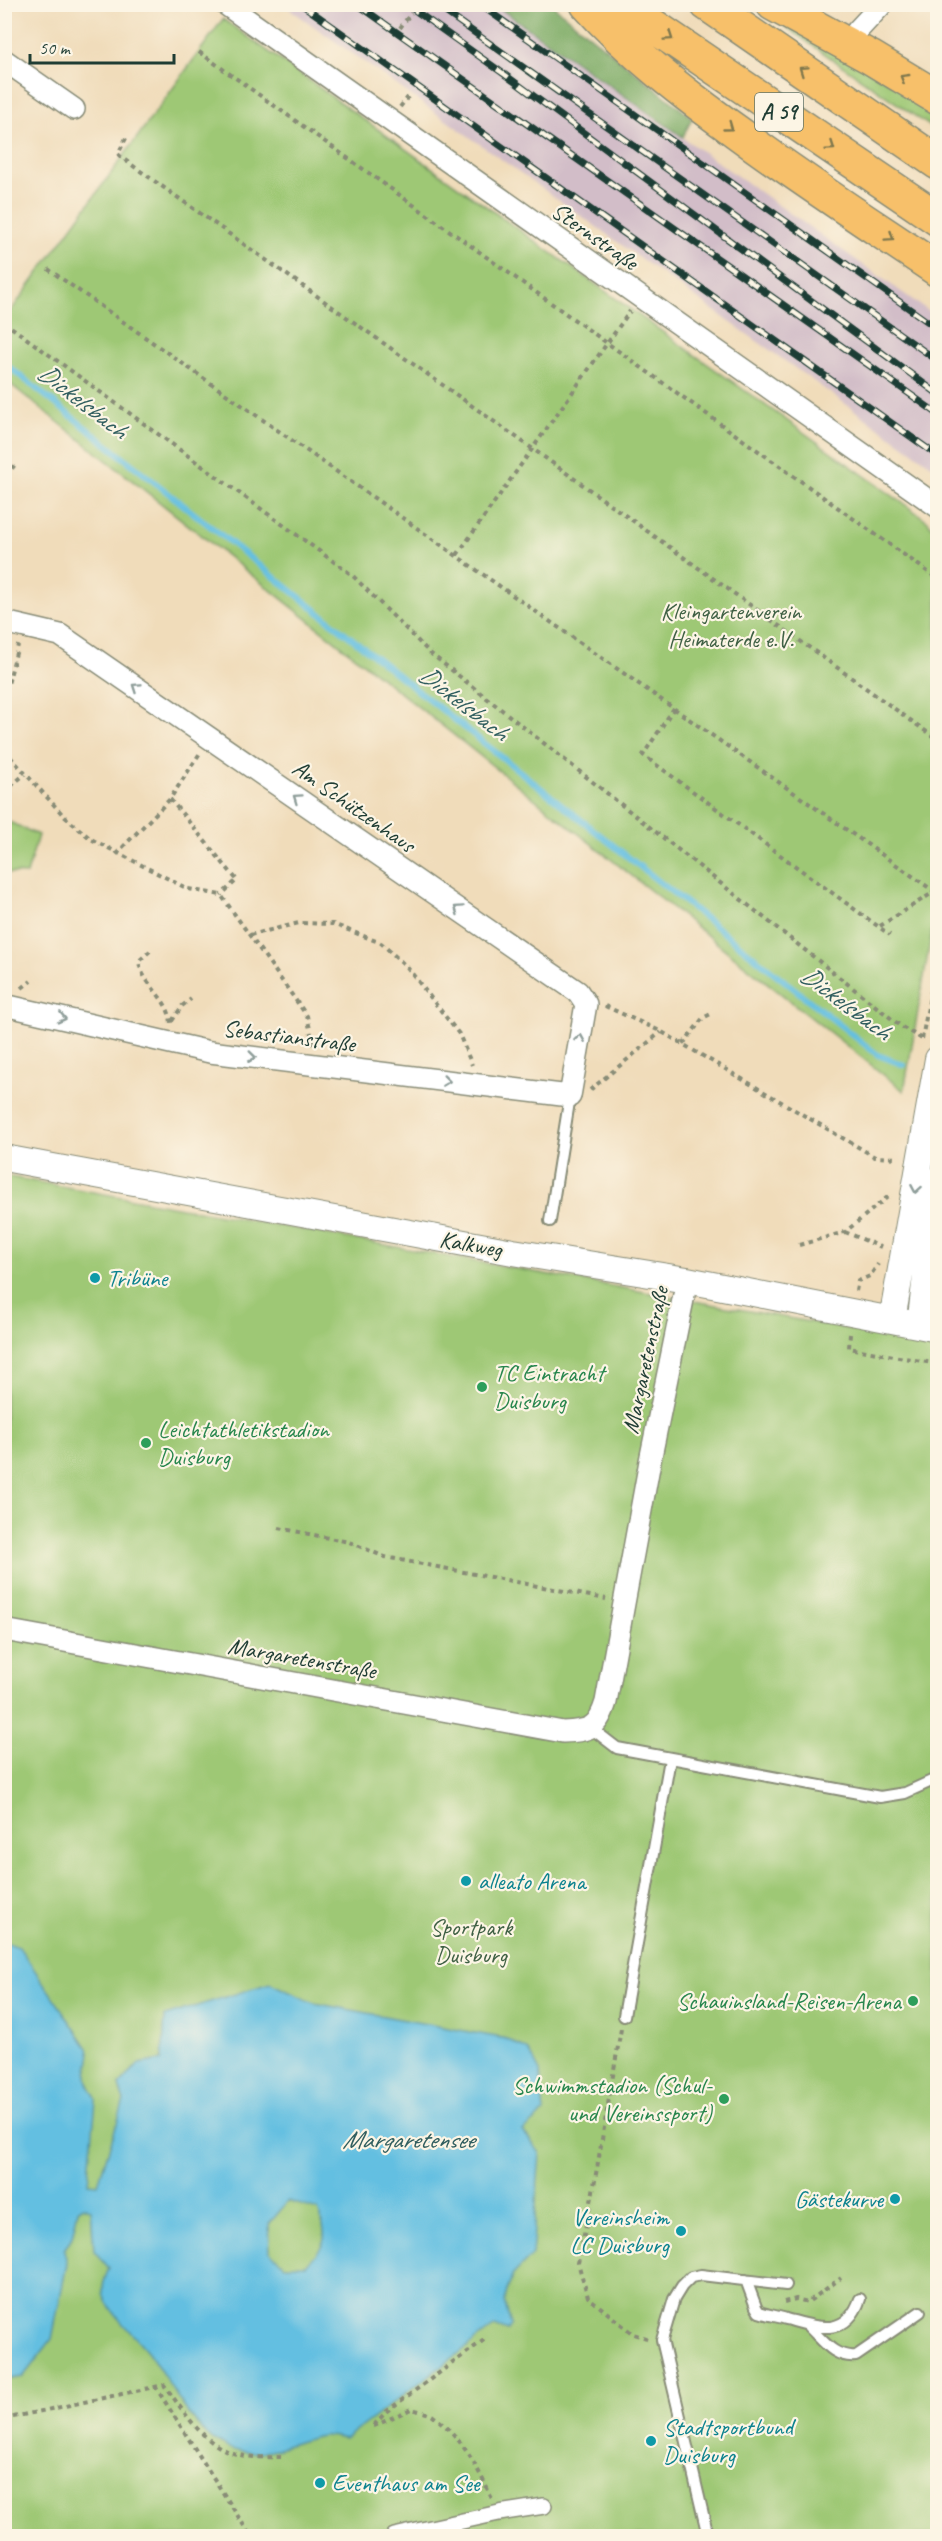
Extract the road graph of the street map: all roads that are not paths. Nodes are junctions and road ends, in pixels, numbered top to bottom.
1 (225, 4) edge
2 (587, 4) edge
3 (621, 4) edge
4 (707, 4) edge
5 (772, 4) edge
6 (882, 4) edge
7 (863, 44) junction
8 (4, 60) edge
9 (938, 98) edge
10 (74, 109) dead end
11 (938, 163) edge
12 (938, 219) edge
13 (938, 270) edge
14 (938, 507) edge
15 (13, 623) edge
16 (4, 1005) edge
17 (938, 1059) edge
18 (570, 1096) junction
19 (4, 1158) edge
20 (938, 1180) edge
21 (550, 1221) dead end
22 (687, 1280) junction
23 (892, 1320) junction
24 (929, 1327) edge
25 (4, 1630) edge
26 (591, 1728) junction
27 (670, 1759) junction
28 (938, 1778) edge
29 (624, 2016) road end
30 (747, 2280) junction
31 (786, 2285) dead end
32 (860, 2299) dead end
33 (920, 2312) dead end
34 (808, 2326) junction
35 (544, 2506) dead end
36 (394, 2536) edge
37 (708, 2536) edge

1 - 14 street, Sternstraße
2 -> 13 highway
3 -> 12 highway, A 59
11 -> 4 highway, A 59
5 - 7 highway
6 - 7 street
9 -> 7 highway
8 - 10 street
18 -> 15 street, Am Schützenhaus
16 -> 18 street, Sebastianstraße
17 -> 23 street
18 - 21 lane
19 - 22 street, Kalkweg
20 - 24 street
22 - 23 street, Kalkweg
22 - 26 street, Margaretenstraße
23 - 24 street, Kalkweg
25 - 26 street, Margaretenstraße
26 - 27 lane
27 - 28 lane
27 - 29 lane
30 - 31 lane
30 - 34 lane
30 - 37 lane
32 - 34 lane
33 - 34 lane
35 - 36 street

